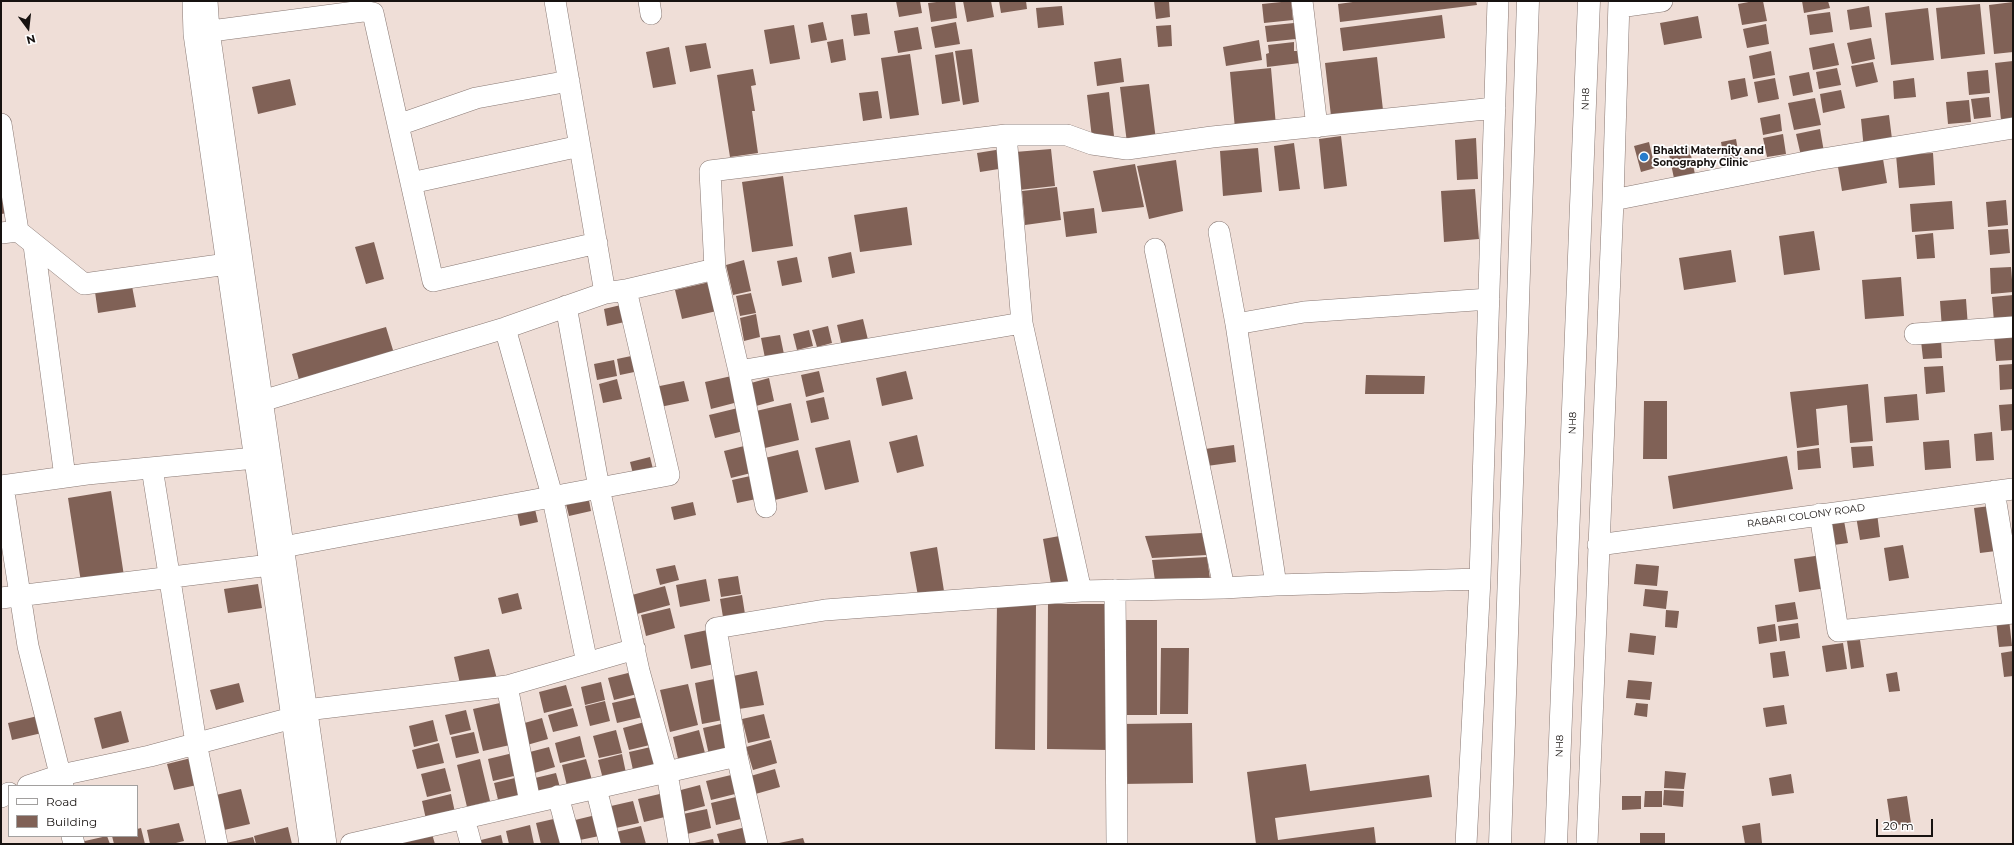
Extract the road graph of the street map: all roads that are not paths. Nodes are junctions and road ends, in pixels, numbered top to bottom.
1 (192, 1) edge
2 (207, 1) edge
3 (555, 1) edge
4 (1302, 1) edge
5 (1498, 1) edge
6 (1528, 1) edge
7 (1589, 1) edge
8 (1662, 1) edge
9 (1619, 4) edge
10 (202, 32) junction
11 (569, 81) junction
12 (1495, 108) junction
13 (1, 124) edge
14 (398, 125) junction
15 (1317, 127) junction
16 (2013, 128) edge
17 (1006, 135) junction
18 (580, 146) junction
19 (411, 183) junction
20 (1613, 200) junction
21 (9, 232) edge
22 (1219, 232) dead end
23 (596, 244) junction
24 (34, 245) junction
25 (1155, 249) dead end
26 (227, 264) junction
27 (715, 269) junction
28 (626, 290) junction
29 (605, 293) junction
30 (1490, 299) junction
31 (566, 306) junction
32 (1022, 323) junction
33 (1236, 324) junction
34 (2013, 327) edge
35 (505, 328) junction
36 (1915, 334) dead end
37 (739, 371) junction
38 (262, 401) junction
39 (255, 458) junction
40 (152, 468) junction
41 (65, 478) junction
42 (2, 486) edge
43 (599, 488) junction
44 (2003, 490) edge
45 (552, 497) junction
46 (766, 507) dead end
47 (1820, 514) junction
48 (1598, 545) junction
49 (283, 547) junction
50 (270, 564) junction
51 (169, 576) junction
52 (1480, 579) junction
53 (1276, 585) junction
54 (1224, 588) junction
55 (1115, 590) junction
56 (1081, 591) junction
57 (10, 596) edge
58 (2013, 606) edge
59 (2013, 613) edge
60 (635, 648) junction
61 (587, 663) junction
62 (507, 686) junction
63 (299, 714) junction
64 (196, 743) junction
65 (737, 756) junction
66 (667, 773) junction
67 (62, 780) edge
68 (34, 785) edge
69 (596, 788) junction
70 (558, 796) junction
71 (530, 802) junction
72 (464, 818) junction
73 (217, 844) edge
74 (310, 844) edge
75 (326, 844) edge
76 (351, 844) edge
77 (471, 844) edge
78 (571, 844) edge
79 (610, 844) edge
80 (679, 844) edge
81 (757, 844) edge
82 (1117, 844) edge
83 (1466, 844) edge
84 (1500, 844) edge
85 (1556, 844) edge
86 (1587, 844) edge

1 - 10 street
2 - 10 street
3 - 11 street
4 - 15 street
5 - 12 street
6 - 84 main road
7 - 85 main road, NH8
8 - 9 street
9 - 20 street
10 - 14 street
10 - 26 street
10 - 38 street
11 - 14 street
11 - 18 street
12 - 15 street
12 - 30 street
13 - 21 street
14 - 19 street
15 - 17 street
16 - 20 street
17 - 27 street
17 - 32 street
18 - 19 street
18 - 23 street
19 - 23 street
20 - 48 street
21 - 24 street
22 - 33 street
23 - 29 street
24 - 26 street
24 - 41 street
25 - 54 street
26 - 39 street
27 - 28 street
27 - 37 street
28 - 29 street
28 - 43 street
29 - 31 street
30 - 33 street
30 - 52 street
31 - 35 street
31 - 43 street
32 - 37 street
32 - 56 street
33 - 53 street
34 - 36 street
35 - 38 street
35 - 45 street
37 - 46 street
38 - 49 street
39 - 40 street
39 - 50 street
40 - 41 street
40 - 51 street
41 - 42 street
42 - 57 street
43 - 45 street
43 - 60 street
44 - 47 street, RABARI COLONY ROAD
44 - 58 street
45 - 49 street
45 - 61 street
47 - 48 street, RABARI COLONY ROAD
47 - 59 street
48 - 86 street
49 - 63 street
50 - 51 street
50 - 63 street
51 - 57 street
51 - 64 street
52 - 53 street
52 - 83 street
53 - 54 street
54 - 55 street
55 - 56 street
55 - 82 street
56 - 65 street
57 - 67 street
60 - 61 street
60 - 66 street
61 - 62 street
62 - 63 street
62 - 71 street
63 - 64 street
63 - 74 street
63 - 75 street
64 - 67 street
64 - 73 street
65 - 66 street
65 - 81 street
66 - 69 street
66 - 80 street
67 - 68 street
69 - 70 street
69 - 79 street
70 - 71 street
70 - 78 street
71 - 72 street
72 - 76 street
72 - 77 street

